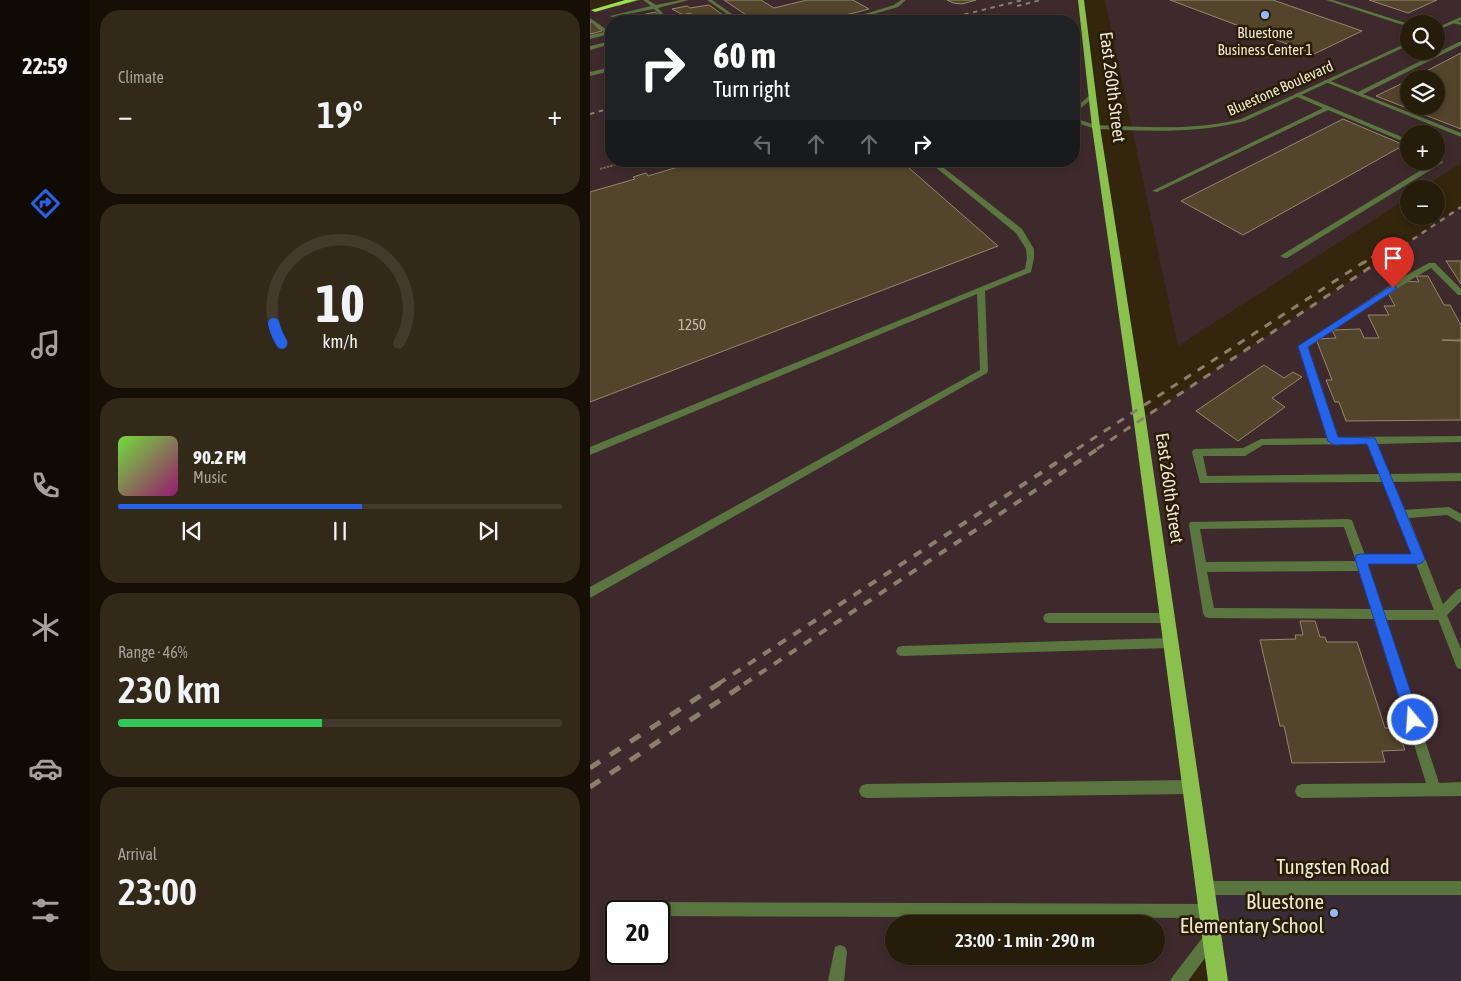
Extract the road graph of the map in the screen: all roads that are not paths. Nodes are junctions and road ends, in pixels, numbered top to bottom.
1 (633, 0) edge
2 (638, 0) edge
3 (645, 0) edge
4 (687, 0) edge
5 (709, 0) edge
6 (904, 0) edge
7 (1081, 0) edge
8 (1328, 0) edge
9 (655, 7) junction
10 (592, 11) edge
11 (617, 15) edge
12 (662, 15) edge
13 (731, 15) edge
14 (865, 15) edge
15 (1461, 18) edge
16 (590, 19) edge
17 (1454, 22) junction
18 (1400, 23) edge
19 (1461, 24) edge
20 (1445, 26) edge
21 (605, 31) edge
22 (605, 34) edge
23 (590, 37) edge
24 (1461, 42) edge
25 (605, 44) edge
26 (1400, 47) edge
27 (590, 48) edge
28 (605, 70) edge
29 (590, 74) edge
30 (1326, 81) junction
31 (1358, 94) junction
32 (1297, 95) junction
33 (1092, 96) junction
34 (1080, 107) edge
35 (1328, 108) junction
36 (1080, 122) edge
37 (1096, 127) junction
38 (1080, 128) edge
39 (1461, 134) edge
40 (1400, 138) edge
41 (939, 167) edge
42 (1427, 170) edge
43 (1155, 191) dead end
44 (1284, 256) dead end
45 (981, 290) junction
46 (1461, 293) edge
47 (1461, 439) edge
48 (1371, 440) junction
49 (1334, 441) junction
50 (590, 451) edge
51 (1387, 477) junction
52 (1461, 477) edge
53 (1402, 514) junction
54 (1461, 519) edge
55 (1419, 559) junction
56 (1362, 562) junction
57 (1201, 567) junction
58 (590, 593) edge
59 (1461, 593) edge
60 (1378, 615) junction
61 (1440, 615) junction
62 (1049, 618) dead end
63 (1167, 618) junction
64 (1170, 643) junction
65 (902, 651) dead end
66 (1461, 664) edge
67 (1190, 787) junction
68 (1461, 789) edge
69 (1436, 790) junction
70 (866, 791) dead end
71 (1302, 792) dead end
72 (1204, 888) junction
73 (1461, 888) edge
74 (670, 909) edge
75 (1207, 911) junction
76 (1211, 938) junction
77 (840, 952) dead end
78 (836, 981) edge
79 (1178, 981) edge
80 (1218, 981) edge

1 - 10 highway
2 - 10 street
3 - 9 street
4 - 9 street
5 - 13 street
6 - 14 street
7 - 33 main road, East 260th Street
8 - 18 street
9 - 11 street
9 - 12 street
15 - 17 street
16 - 21 street
17 - 19 street
17 - 20 street
22 - 23 street
24 - 31 street
25 - 27 street
26 - 30 street, Bluestone Boulevard
28 - 29 street
30 - 31 street
30 - 32 street, Bluestone Boulevard
31 - 39 street
32 - 35 street
32 - 37 street, Bluestone Boulevard
33 - 34 street
33 - 37 main road, East 260th Street
35 - 40 street
35 - 43 street
36 - 37 street
37 - 38 street
37 - 63 main road, East 260th Street
41 - 45 street
42 - 44 street
45 - 50 street
45 - 58 street
46 - 49 street
47 - 48 street
48 - 49 street
48 - 51 street
49 - 51 street
51 - 52 street
51 - 53 street
53 - 54 street
53 - 55 street
55 - 56 street
55 - 61 street
56 - 57 street
56 - 57 street
56 - 60 street
57 - 60 street
59 - 61 street
60 - 61 street
60 - 69 street
61 - 66 street
62 - 63 street
63 - 64 main road, East 260th Street
64 - 65 street
64 - 67 main road, East 260th Street
67 - 70 street
67 - 72 main road, East 260th Street
68 - 69 street
69 - 71 street
72 - 73 street, Tungsten Road
72 - 75 main road, East 260th Street
74 - 75 street
75 - 76 main road, East 260th Street
76 - 79 street
76 - 80 main road, East 260th Street
77 - 78 street

